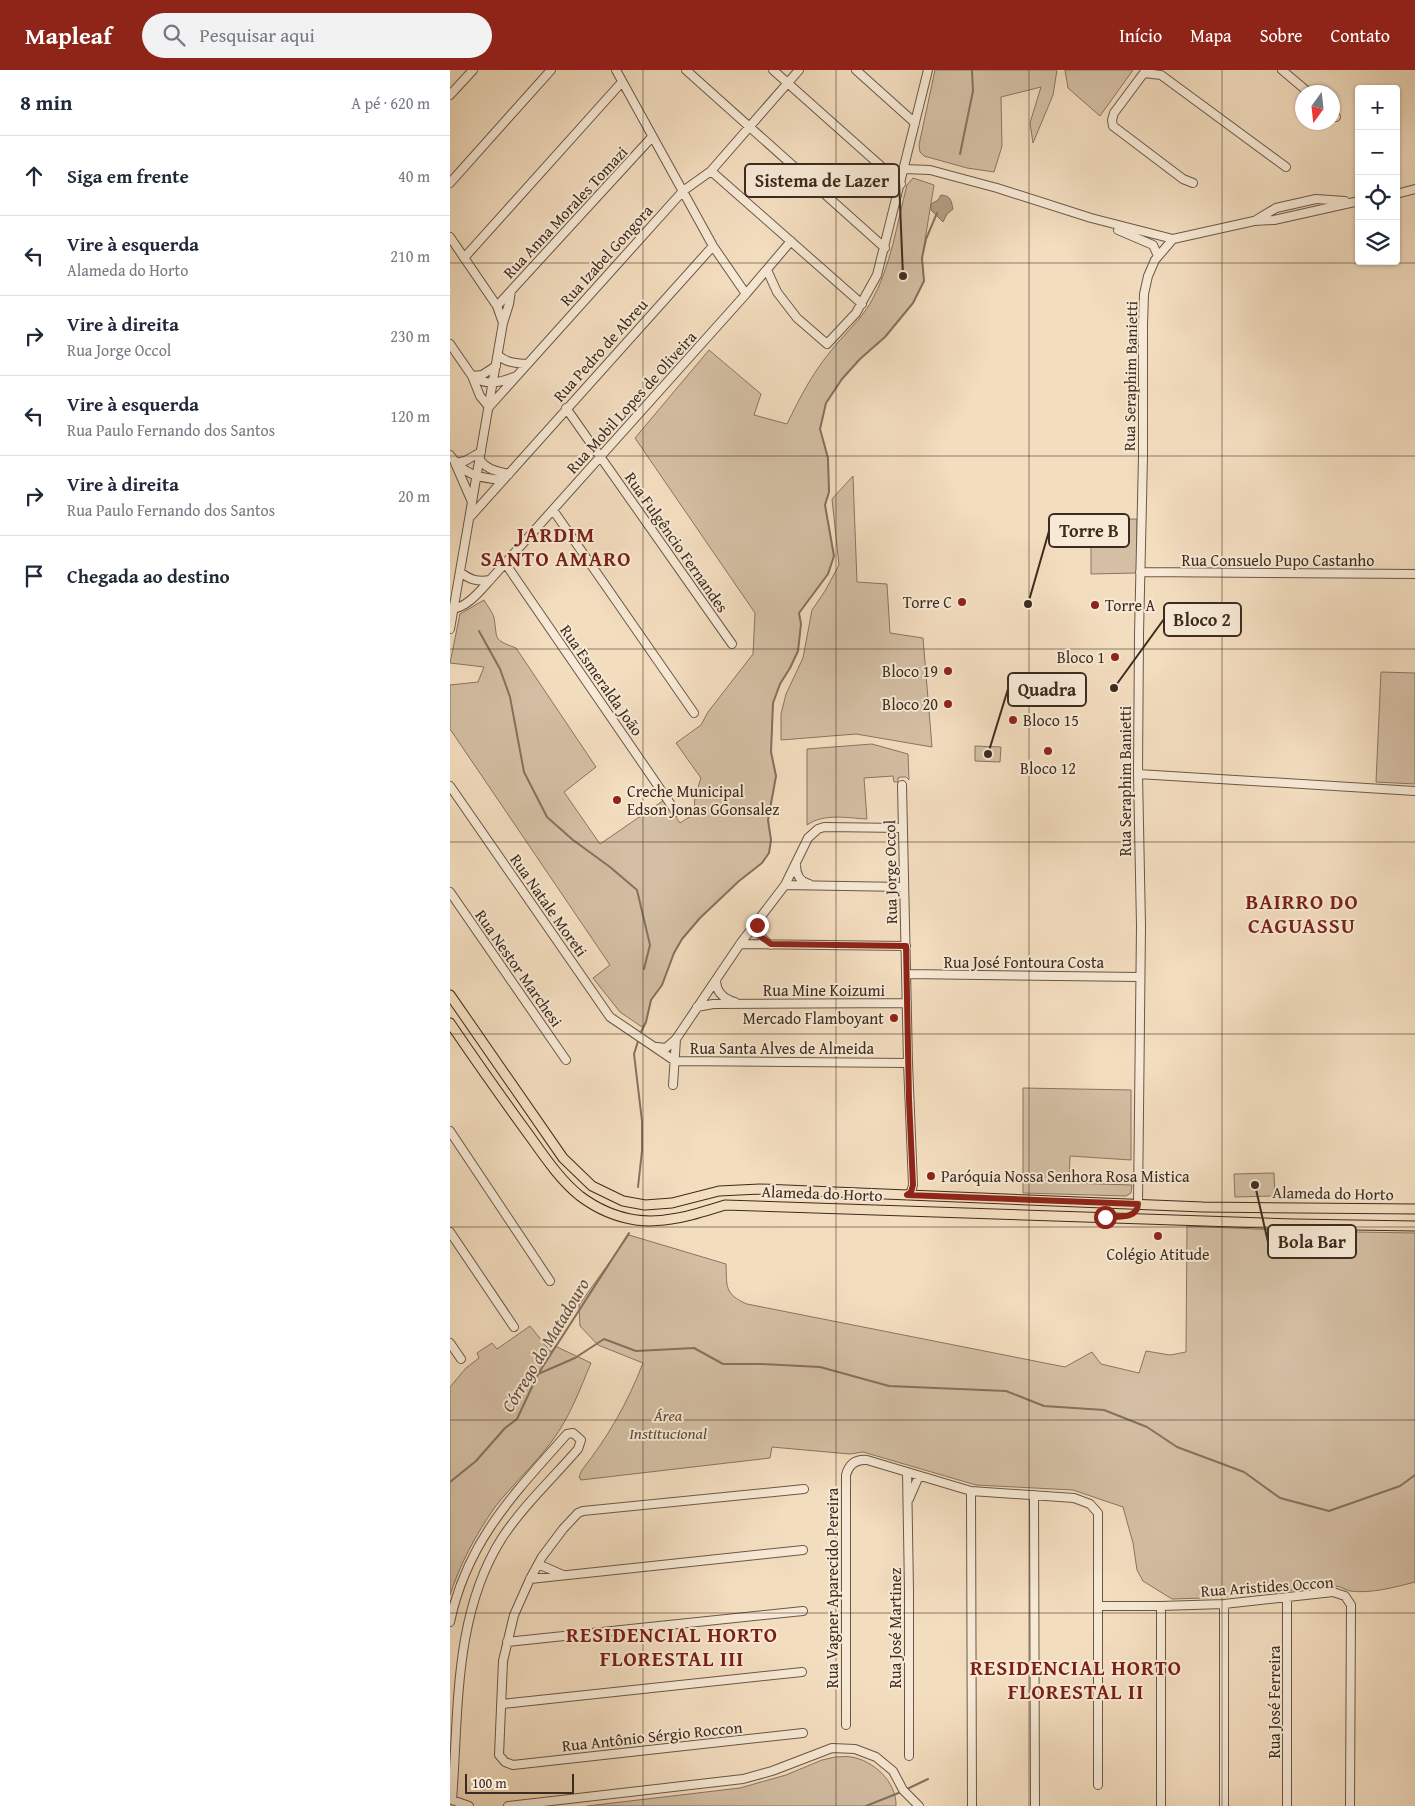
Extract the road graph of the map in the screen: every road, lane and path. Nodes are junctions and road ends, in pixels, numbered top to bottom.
1 (472, 70) edge
2 (551, 70) edge
3 (616, 70) edge
4 (686, 70) edge
5 (773, 70) edge
6 (799, 70) edge
7 (856, 70) edge
8 (928, 70) edge
9 (1282, 70) edge
10 (1145, 71) edge
11 (1160, 72) edge
12 (622, 82) junction
13 (788, 83) junction
14 (1300, 85) edge
15 (450, 95) edge
16 (915, 123) junction
17 (750, 126) junction
18 (652, 137) junction
19 (1286, 167) dead end
20 (904, 169) junction
21 (711, 171) junction
22 (1193, 183) dead end
23 (450, 184) edge
24 (901, 184) junction
25 (1415, 189) edge
26 (683, 191) junction
27 (1400, 193) edge
28 (1355, 202) edge
29 (1327, 204) junction
30 (1276, 208) junction
31 (1091, 218) junction
32 (1282, 218) junction
33 (1254, 221) junction
34 (1148, 233) junction
35 (450, 237) edge
36 (1173, 239) junction
37 (792, 241) junction
38 (713, 246) junction
39 (1166, 247) junction
40 (885, 248) junction
41 (1158, 256) junction
42 (464, 258) junction
43 (767, 270) junction
44 (511, 291) junction
45 (746, 294) junction
46 (862, 304) junction
47 (497, 306) junction
48 (503, 323) junction
49 (450, 344) edge
50 (498, 355) junction
51 (527, 364) junction
52 (496, 366) junction
53 (472, 376) junction
54 (516, 376) junction
55 (493, 384) junction
56 (489, 407) junction
57 (566, 408) junction
58 (450, 455) edge
59 (480, 456) junction
60 (601, 457) junction
61 (455, 463) junction
62 (509, 474) junction
63 (477, 477) junction
64 (503, 480) junction
65 (472, 503) junction
66 (552, 510) junction
67 (469, 518) junction
68 (505, 563) junction
69 (460, 572) junction
70 (1140, 572) junction
71 (1415, 574) edge
72 (490, 580) junction
73 (452, 610) edge
74 (450, 629) edge
75 (732, 644) dead end
76 (694, 713) dead end
77 (1138, 774) junction
78 (902, 785) dead end
79 (450, 786) edge
80 (1415, 791) edge
81 (676, 812) dead end
82 (903, 828) junction
83 (796, 863) junction
84 (785, 885) junction
85 (816, 886) junction
86 (904, 887) junction
87 (450, 892) edge
88 (758, 920) junction
89 (740, 944) junction
90 (771, 944) junction
91 (906, 946) junction
92 (907, 974) junction
93 (1140, 976) junction
94 (716, 980) junction
95 (450, 995) edge
96 (907, 1003) junction
97 (742, 1004) junction
98 (697, 1008) junction
99 (450, 1023) edge
100 (633, 1034) joint
101 (676, 1040) junction
102 (650, 1044) junction
103 (566, 1060) dead end
104 (675, 1061) junction
105 (908, 1063) junction
106 (673, 1085) dead end
107 (450, 1131) edge
108 (907, 1195) junction
109 (1138, 1204) junction
110 (1415, 1209) edge
111 (1105, 1217) junction
112 (1415, 1226) edge
113 (450, 1232) edge
114 (550, 1281) dead end
115 (514, 1327) dead end
116 (450, 1343) edge
117 (461, 1359) dead end
118 (907, 1472) junction
119 (919, 1476) junction
120 (804, 1489) dead end
121 (971, 1491) junction
122 (1034, 1495) junction
123 (908, 1501) junction
124 (802, 1550) dead end
125 (538, 1564) junction
126 (568, 1576) junction
127 (530, 1579) junction
128 (1287, 1598) junction
129 (1224, 1604) junction
130 (1098, 1606) junction
131 (1161, 1606) junction
132 (803, 1611) dead end
133 (450, 1622) edge
134 (508, 1642) junction
135 (802, 1672) dead end
136 (502, 1704) junction
137 (846, 1724) dead end
138 (802, 1733) dead end
139 (909, 1756) dead end
140 (452, 1784) edge
141 (1098, 1785) dead end
142 (452, 1801) edge
143 (910, 1802) edge
144 (469, 1806) edge
145 (508, 1806) edge
146 (919, 1806) edge
147 (972, 1806) edge
148 (1035, 1806) edge
149 (1161, 1806) edge
150 (1224, 1806) edge
151 (1288, 1806) edge
152 (1350, 1806) edge

1 - 15 street
2 - 23 street
3 - 12 street
4 - 17 street
5 - 13 street
6 - 13 street, Rua Izabel Gongora
7 - 16 street
8 - 16 street
9 - 14 street
10 - 11 street
10 - 22 street
11 - 19 street
12 - 18 street
12 - 42 street
13 - 17 street, Rua Izabel Gongora
13 - 24 street
16 - 20 street
17 - 21 street, Rua Izabel Gongora
17 - 40 street
18 - 26 street
18 - 44 street, Rua Anna Morales Tomazi
20 - 24 street
20 - 31 street
21 - 26 street, Rua Izabel Gongora
21 - 37 street
24 - 40 street
25 - 27 street
26 - 38 street
26 - 51 street, Rua Izabel Gongora
28 - 29 street
29 - 30 street
29 - 32 street
30 - 32 street
30 - 33 street
31 - 34 street
31 - 41 street
32 - 33 street
33 - 36 street
34 - 36 street
34 - 39 street
35 - 42 street
36 - 39 street, Rua Seraphim Banietti
37 - 43 street, Rua Mobil Lopes de Oliveira
37 - 46 street
38 - 45 street
38 - 57 street, Rua Pedro de Abreu
39 - 41 street, Rua Seraphim Banietti
40 - 46 street
41 - 70 street, Rua Seraphim Banietti
42 - 47 street
43 - 45 street, Rua Mobil Lopes de Oliveira
43 - 46 street
44 - 47 street, Rua Anna Morales Tomazi
44 - 48 street
45 - 60 street, Rua Mobil Lopes de Oliveira
47 - 48 street
48 - 50 street
49 - 53 street
50 - 51 street
50 - 52 street
51 - 54 street, Rua Izabel Gongora
52 - 53 street
52 - 55 street
53 - 55 street
53 - 56 street
54 - 55 street, Rua Izabel Gongora
54 - 56 street, Rua Izabel Gongora
55 - 56 street
56 - 59 street
57 - 60 street, Rua Fulgêncio Fernandes
57 - 62 street, Rua Pedro de Abreu
58 - 61 street
59 - 61 street
59 - 62 street
59 - 63 street
60 - 66 street, Rua Mobil Lopes de Oliveira
60 - 75 street, Rua Fulgêncio Fernandes
61 - 63 street
61 - 65 street
62 - 64 street, Rua Pedro de Abreu
63 - 64 street
63 - 65 street
64 - 67 street, Rua Pedro de Abreu
65 - 67 street
66 - 68 street, Rua Mobil Lopes de Oliveira
66 - 76 street
67 - 69 street
68 - 72 street, Rua Mobil Lopes de Oliveira
68 - 81 street, Rua Esmeralda João
69 - 72 street
69 - 73 street
70 - 71 street, Rua Consuelo Pupo Castanho
70 - 77 street, Rua Seraphim Banietti
72 - 73 street, Rua Mobil Lopes de Oliveira
73 - 74 street
77 - 80 street
77 - 93 street, Rua Seraphim Banietti
78 - 82 street, Rua Jorge Occol
79 - 100 street, Rua Natale Moreti
82 - 83 street
82 - 86 street, Rua Jorge Occol
83 - 84 street
83 - 85 street
84 - 85 street
84 - 88 street
85 - 86 street
86 - 91 street, Rua Jorge Occol
87 - 103 street, Rua Nestor Marchesi
88 - 89 street
88 - 90 street
89 - 90 street
89 - 94 street
90 - 91 street
91 - 92 street, Rua Jorge Occol
92 - 93 street, Rua José Fontoura Costa
92 - 96 street, Rua Jorge Occol
93 - 109 street, Rua Seraphim Banietti
94 - 97 street, Rua Mine Koizumi
94 - 98 street
95 - 108 main road, Alameda do Horto
96 - 97 street, Rua Mine Koizumi
96 - 105 street, Rua Jorge Occol
97 - 98 street, Rua Mine Koizumi
98 - 101 street
99 - 111 main road, Alameda do Horto
100 - 102 street, Rua Santa Alves de Almeida
101 - 102 street
101 - 104 street
102 - 104 street, Rua Santa Alves de Almeida
104 - 105 street, Rua Santa Alves de Almeida
104 - 106 street
105 - 108 street, Rua Jorge Occol
107 - 114 street
108 - 109 main road, Alameda do Horto
109 - 110 main road, Alameda do Horto
109 - 111 main road
111 - 112 main road, Alameda do Horto
113 - 115 street
116 - 117 street
118 - 119 street, Rua Vagner Aparecido Pereira
118 - 123 street, Rua José Martinez
118 - 137 street, Rua Vagner Aparecido Pereira
119 - 121 street, Rua Vagner Aparecido Pereira
119 - 123 street, Rua José Martinez
120 - 125 street
121 - 122 street, Rua Vagner Aparecido Pereira
121 - 147 street
122 - 130 street, Rua Vagner Aparecido Pereira
122 - 148 street
123 - 139 street, Rua José Martinez
124 - 126 street
125 - 126 street
125 - 127 street
126 - 127 street
127 - 134 street
128 - 129 street, Rua Aristides Occon
128 - 151 street, Rua José Ferreira
128 - 152 street, Rua Aristides Occon
129 - 131 street, Rua Aristides Occon
129 - 150 street
130 - 131 street, Rua Aristides Occon
130 - 141 street
131 - 149 street
132 - 134 street
133 - 140 street
134 - 136 street
135 - 136 street
136 - 138 street, Rua Antônio Sérgio Roccon
140 - 142 street
142 - 144 street
143 - 145 street
143 - 146 street

